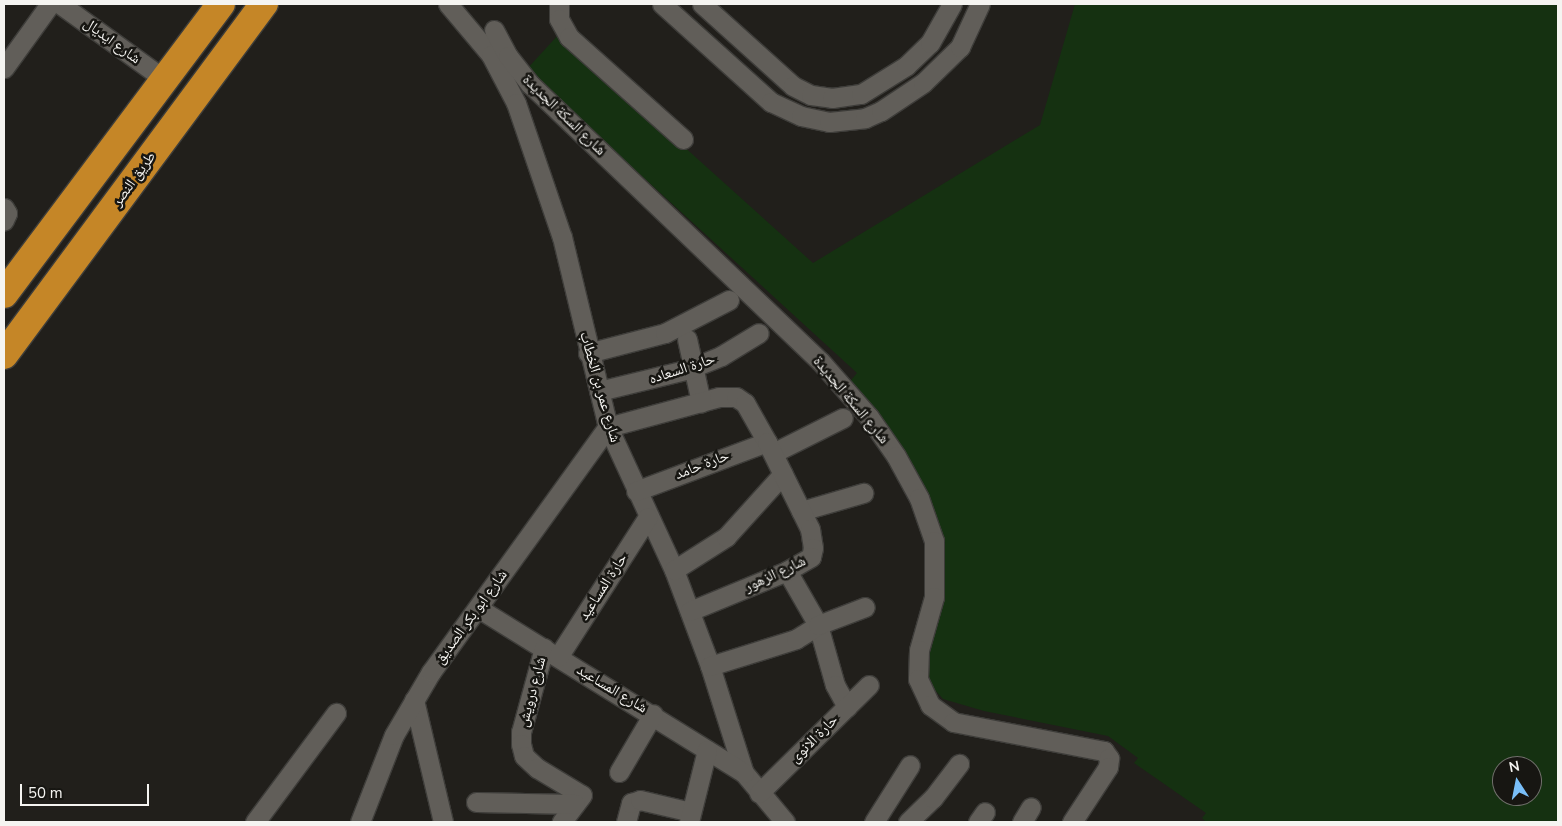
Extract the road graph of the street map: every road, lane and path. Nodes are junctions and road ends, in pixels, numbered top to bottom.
1 (50, 4) edge
2 (60, 4) edge
3 (221, 4) edge
4 (264, 4) edge
5 (448, 4) edge
6 (559, 4) edge
7 (662, 4) edge
8 (702, 4) edge
9 (980, 4) edge
10 (949, 10) edge
11 (971, 28) junction
12 (494, 30) dead end
13 (4, 68) edge
14 (164, 79) junction
15 (811, 95) junction
16 (801, 116) junction
17 (683, 140) dead end
18 (4, 208) edge
19 (4, 220) edge
20 (4, 294) edge
21 (729, 300) dead end
22 (759, 333) dead end
23 (687, 339) dead end
24 (588, 353) junction
25 (4, 355) edge
26 (695, 367) junction
27 (599, 391) junction
28 (701, 402) junction
29 (843, 418) dead end
30 (608, 427) junction
31 (770, 447) junction
32 (784, 474) junction
33 (636, 491) junction
34 (863, 493) dead end
35 (801, 512) junction
36 (648, 516) junction
37 (674, 570) junction
38 (787, 571) junction
39 (865, 607) dead end
40 (478, 608) junction
41 (690, 610) junction
42 (818, 625) junction
43 (551, 653) junction
44 (710, 666) junction
45 (869, 685) dead end
46 (414, 700) junction
47 (847, 706) junction
48 (336, 713) dead end
49 (653, 714) junction
50 (707, 750) junction
51 (959, 764) dead end
52 (910, 765) dead end
53 (620, 772) dead end
54 (744, 773) junction
55 (759, 793) junction
56 (579, 799) junction
57 (476, 802) dead end
58 (690, 817) edge
59 (255, 822) edge
60 (360, 822) edge
61 (443, 822) edge
62 (562, 822) edge
63 (626, 822) edge
64 (785, 822) edge
65 (874, 822) edge
66 (908, 822) edge
67 (1072, 822) edge

1 - 13 street
2 - 14 street, شارع ايديال
3 - 14 highway
4 - 25 highway, طريق النصر
5 - 24 street, شارع عمر بن الخطاب
6 - 17 street
7 - 16 street
8 - 15 street
9 - 11 street
10 - 11 street
10 - 15 street
11 - 16 street
12 - 67 street, شارع السكة الجديدة
14 - 20 highway
15 - 16 street
18 - 19 street
21 - 24 street
22 - 26 street, حارة السعاده
23 - 26 street
24 - 27 street, شارع عمر بن الخطاب
26 - 27 street, حارة السعاده
26 - 28 street
27 - 30 street, شارع عمر بن الخطاب
28 - 30 street, شارع الزهور
28 - 31 street, شارع الزهور
29 - 31 street, حارة حامد
30 - 33 street, شارع عمر بن الخطاب
30 - 40 street, شارع ابو بكر الصديق
31 - 32 street, شارع الزهور
31 - 33 street, حارة حامد
32 - 35 street, شارع الزهور
32 - 37 street
33 - 36 street, شارع عمر بن الخطاب
34 - 35 street
35 - 38 street, شارع الزهور
36 - 37 street, شارع عمر بن الخطاب
36 - 43 street, حارة المساعيد
37 - 41 street, شارع عمر بن الخطاب
38 - 41 street, شارع الزهور
38 - 42 street
39 - 42 street
40 - 43 street, شارع المساعيد
40 - 46 street, شارع ابو بكر الصديق
41 - 44 street, شارع عمر بن الخطاب
42 - 44 street
42 - 47 street
43 - 49 street, شارع المساعيد
43 - 56 street, شارع درويش
44 - 54 street, شارع عمر بن الخطاب
45 - 47 street, حارة الانوى
46 - 60 street, شارع ابو بكر الصديق
46 - 61 street
47 - 55 street, حارة الانوى
48 - 59 street
49 - 50 street, شارع المساعيد
49 - 53 street
50 - 54 street, شارع المساعيد
50 - 58 street
51 - 66 street
52 - 65 street
54 - 55 street, شارع عمر بن الخطاب
55 - 64 street, شارع عمر بن الخطاب
56 - 57 street
56 - 62 street
58 - 63 street

